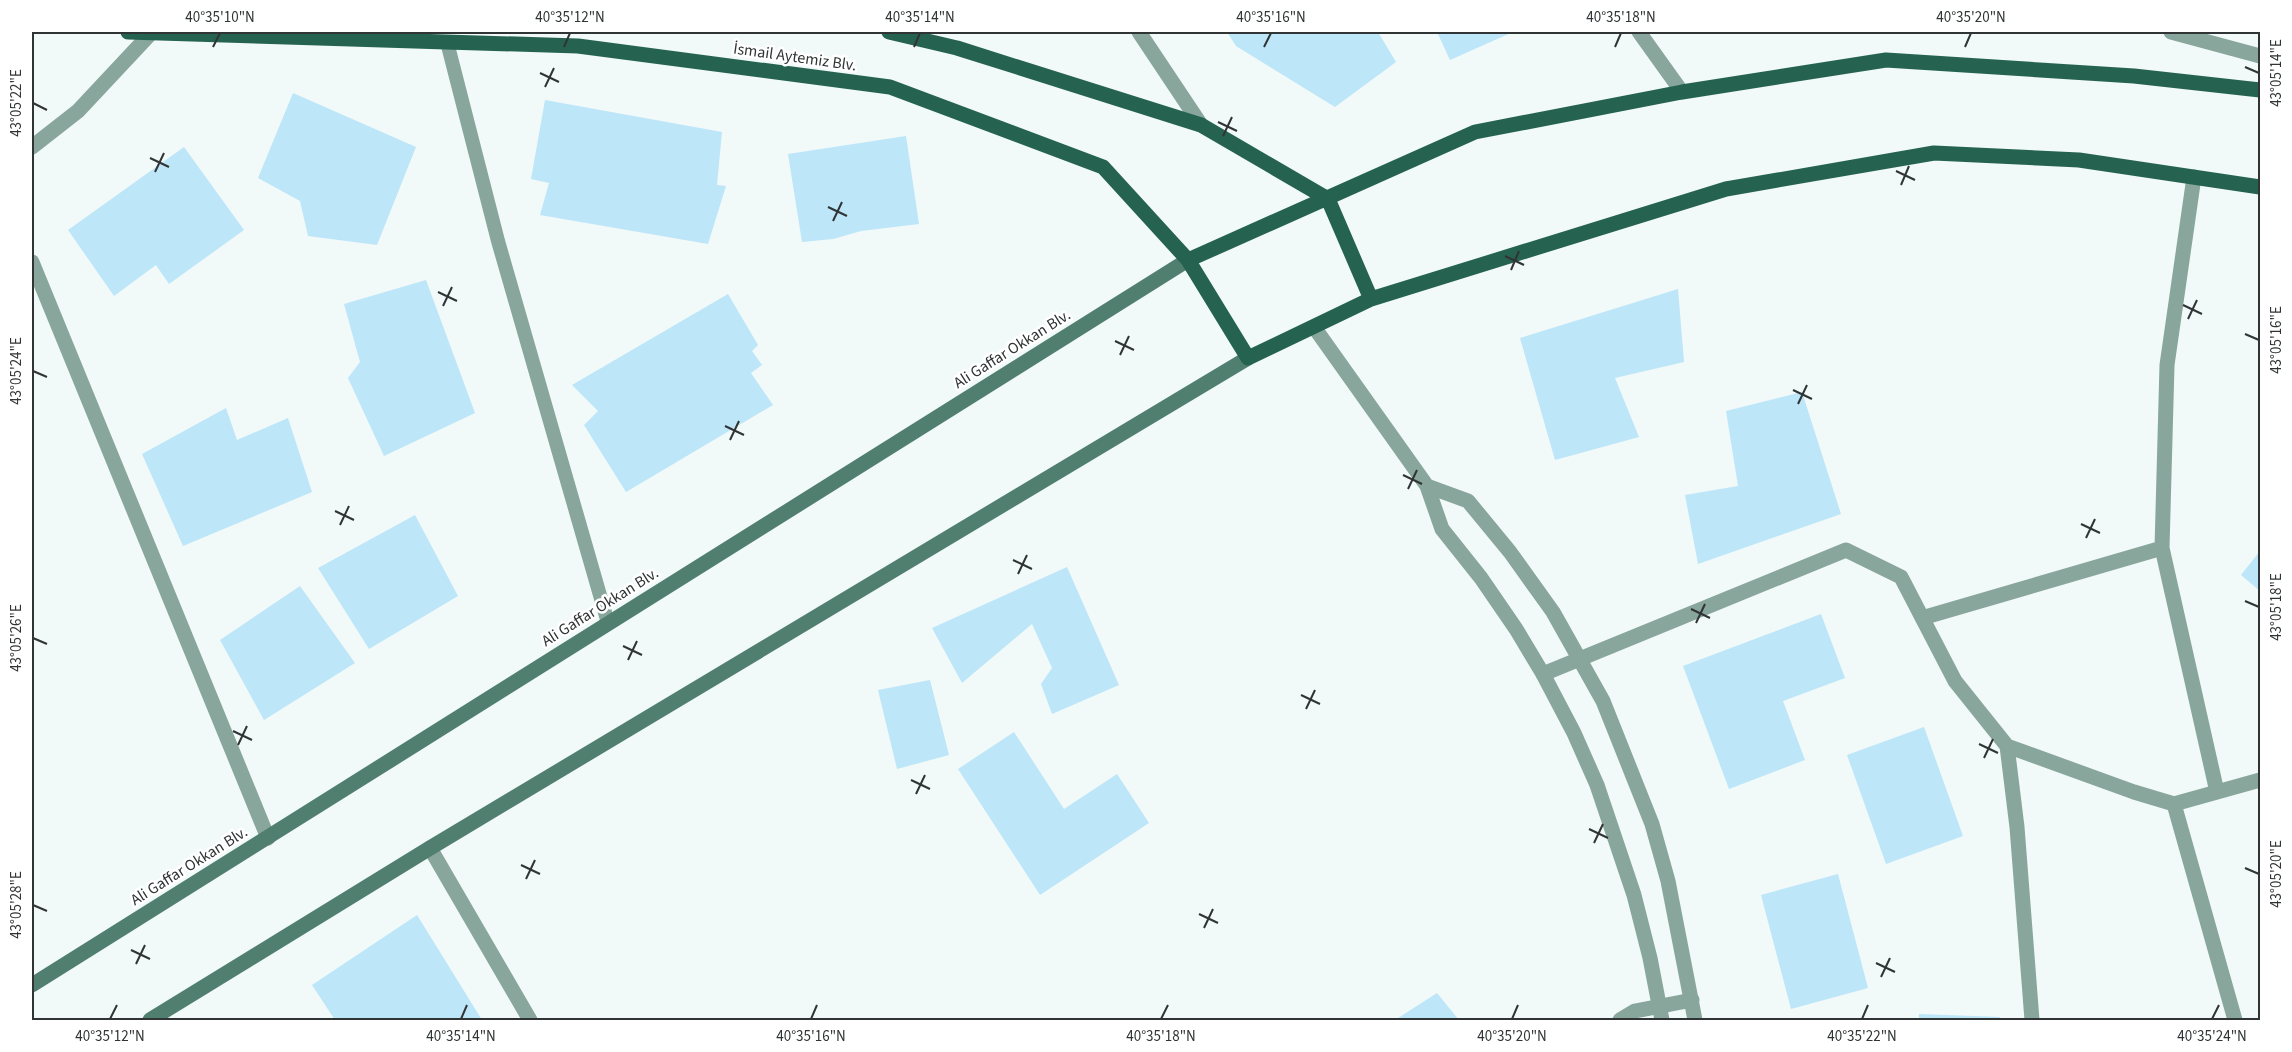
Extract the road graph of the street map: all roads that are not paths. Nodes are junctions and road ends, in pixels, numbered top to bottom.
1 (128, 32) edge
2 (152, 32) edge
3 (889, 32) edge
4 (1139, 32) edge
5 (1640, 32) edge
6 (2170, 32) edge
7 (447, 42) junction
8 (2260, 56) edge
9 (2260, 90) edge
10 (1682, 92) junction
11 (1201, 125) junction
12 (32, 147) edge
13 (2194, 177) junction
14 (2260, 187) edge
15 (1329, 199) junction
16 (1188, 260) junction
17 (32, 262) edge
18 (1371, 299) junction
19 (1314, 327) junction
20 (1248, 358) junction
21 (1427, 486) junction
22 (2162, 548) junction
23 (1922, 618) junction
24 (608, 623) junction
25 (1581, 659) junction
26 (1543, 674) junction
27 (2007, 746) junction
28 (2260, 780) edge
29 (2217, 792) junction
30 (2175, 804) junction
31 (268, 838) junction
32 (430, 848) junction
33 (32, 985) edge
34 (1692, 1000) junction
35 (1661, 1013) edge
36 (150, 1020) edge
37 (530, 1020) edge
38 (1620, 1020) edge
39 (1695, 1020) edge
40 (2032, 1020) edge
41 (2235, 1020) edge

1 - 2 main road, İsmail Aytemiz Blv.
2 - 7 main road, İsmail Aytemiz Blv.
2 - 12 street
3 - 11 main road
4 - 11 street
5 - 10 street
6 - 8 street
7 - 16 main road, İsmail Aytemiz Blv.
7 - 24 lane
9 - 10 main road
10 - 15 main road
11 - 15 main road
13 - 14 main road
13 - 18 main road
13 - 22 street
15 - 16 main road
15 - 18 main road
16 - 20 main road, İsmail Aytemiz Blv.
16 - 24 main road, Ali Gaffar Okkan Blv.
17 - 31 street
18 - 19 main road
19 - 20 main road
19 - 21 street
20 - 32 main road
21 - 25 street
21 - 26 street
22 - 23 street
22 - 29 street
23 - 25 street
23 - 27 street
24 - 31 main road, Ali Gaffar Okkan Blv.
25 - 26 street
25 - 34 street
26 - 35 street
27 - 30 street
27 - 40 street
28 - 29 street
29 - 30 street
30 - 41 street
31 - 33 main road, Ali Gaffar Okkan Blv.
32 - 36 main road
32 - 37 street
34 - 35 street
34 - 39 street
35 - 38 street

